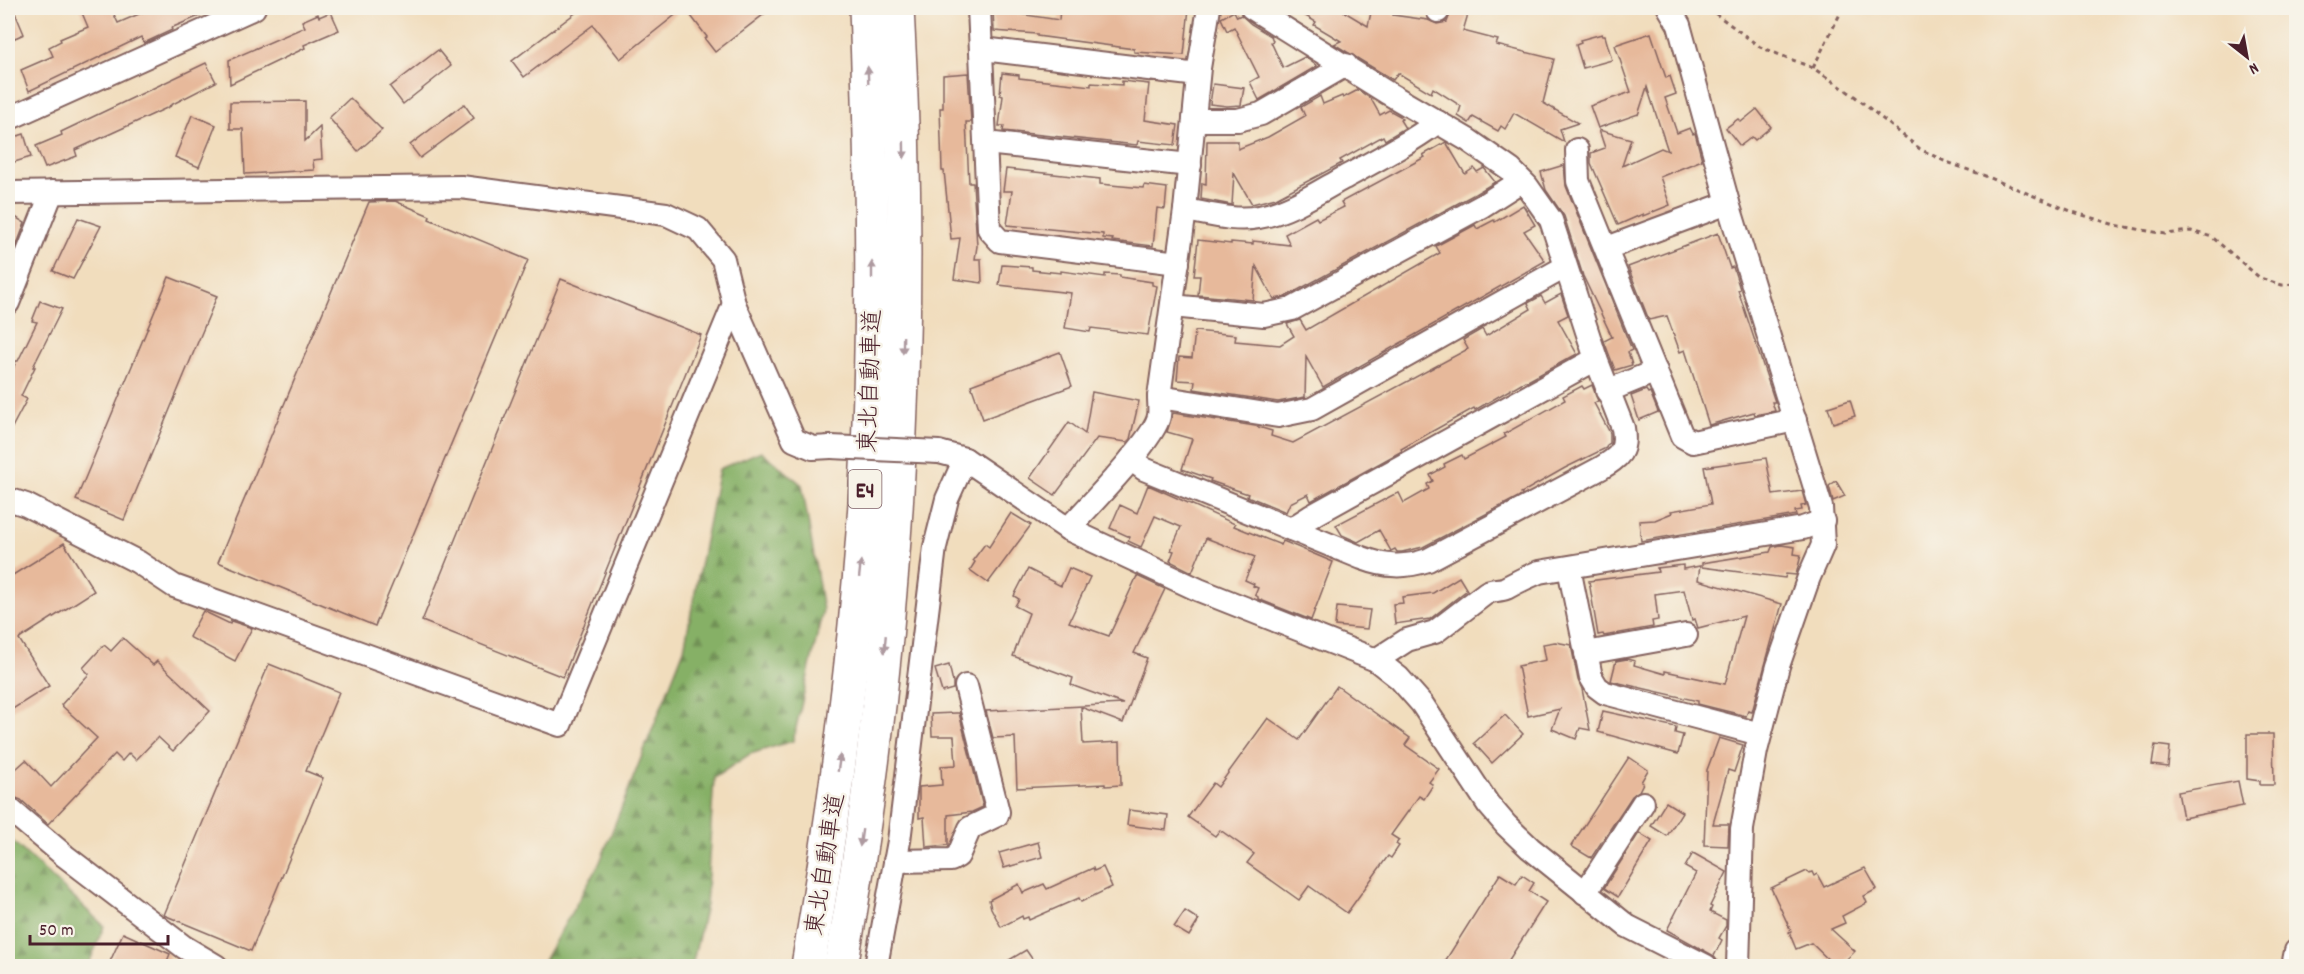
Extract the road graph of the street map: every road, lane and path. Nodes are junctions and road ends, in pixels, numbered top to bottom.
1 (254, 8) edge
2 (866, 8) edge
3 (897, 8) edge
4 (979, 8) edge
5 (1209, 8) edge
6 (1252, 8) edge
7 (1669, 8) edge
8 (1708, 8) edge
9 (1843, 8) edge
10 (982, 49) junction
11 (1346, 65) junction
12 (1812, 68) junction
13 (1198, 75) junction
14 (8, 119) edge
15 (1194, 120) junction
16 (1438, 122) junction
17 (986, 143) junction
18 (1577, 150) dead end
19 (1190, 165) junction
20 (1521, 181) junction
21 (52, 192) junction
22 (8, 193) edge
23 (1728, 203) junction
24 (1185, 210) junction
25 (1607, 248) junction
26 (1178, 263) junction
27 (1565, 267) junction
28 (2296, 284) edge
29 (8, 303) edge
30 (734, 304) junction
31 (1172, 306) junction
32 (1596, 359) junction
33 (1656, 371) junction
34 (1607, 391) junction
35 (1159, 397) junction
36 (1795, 420) junction
37 (965, 459) junction
38 (1131, 459) junction
39 (8, 499) edge
40 (1823, 521) junction
41 (1068, 529) junction
42 (1292, 530) junction
43 (1569, 568) junction
44 (1686, 635) dead end
45 (1586, 653) junction
46 (1376, 660) junction
47 (966, 686) dead end
48 (1760, 734) junction
49 (1643, 803) dead end
50 (8, 808) edge
51 (895, 861) junction
52 (1585, 893) junction
53 (2296, 951) edge
54 (216, 966) edge
55 (808, 966) edge
56 (841, 966) edge
57 (876, 966) edge
58 (1706, 966) edge
59 (1738, 966) edge
60 (2293, 966) edge

1 - 14 street
55 -> 2 highway, 東北自動車道 / E4
3 -> 56 highway, 東北自動車道 / E4
4 - 10 street
5 - 13 street
6 - 11 street
7 - 23 street
8 - 12 path
9 - 12 path
10 - 13 street
10 - 17 street
11 - 15 street
11 - 16 street
12 - 28 path
13 - 15 street
15 - 19 street
16 - 20 street
16 - 24 street
17 - 19 street
17 - 26 street
18 - 25 street
19 - 24 street
20 - 27 street
20 - 31 street
21 - 22 street
21 - 29 street
21 - 30 street
23 - 25 street
23 - 36 street
24 - 26 street
25 - 33 street
26 - 31 street
27 - 32 street
27 - 35 street
30 - 37 street, bridge
30 - 39 street
31 - 35 street
32 - 34 street
32 - 42 street
33 - 34 street
33 - 36 street
34 - 42 street
35 - 38 street
36 - 40 street
37 - 41 street
37 - 51 street
38 - 41 street
38 - 42 street
40 - 43 street
40 - 48 street
41 - 46 street
43 - 45 street
43 - 46 street
44 - 45 street
45 - 48 street
46 - 52 street
47 - 51 street
48 - 59 street
49 - 52 street
50 - 54 street
51 - 57 street
52 - 58 street
53 - 60 street

